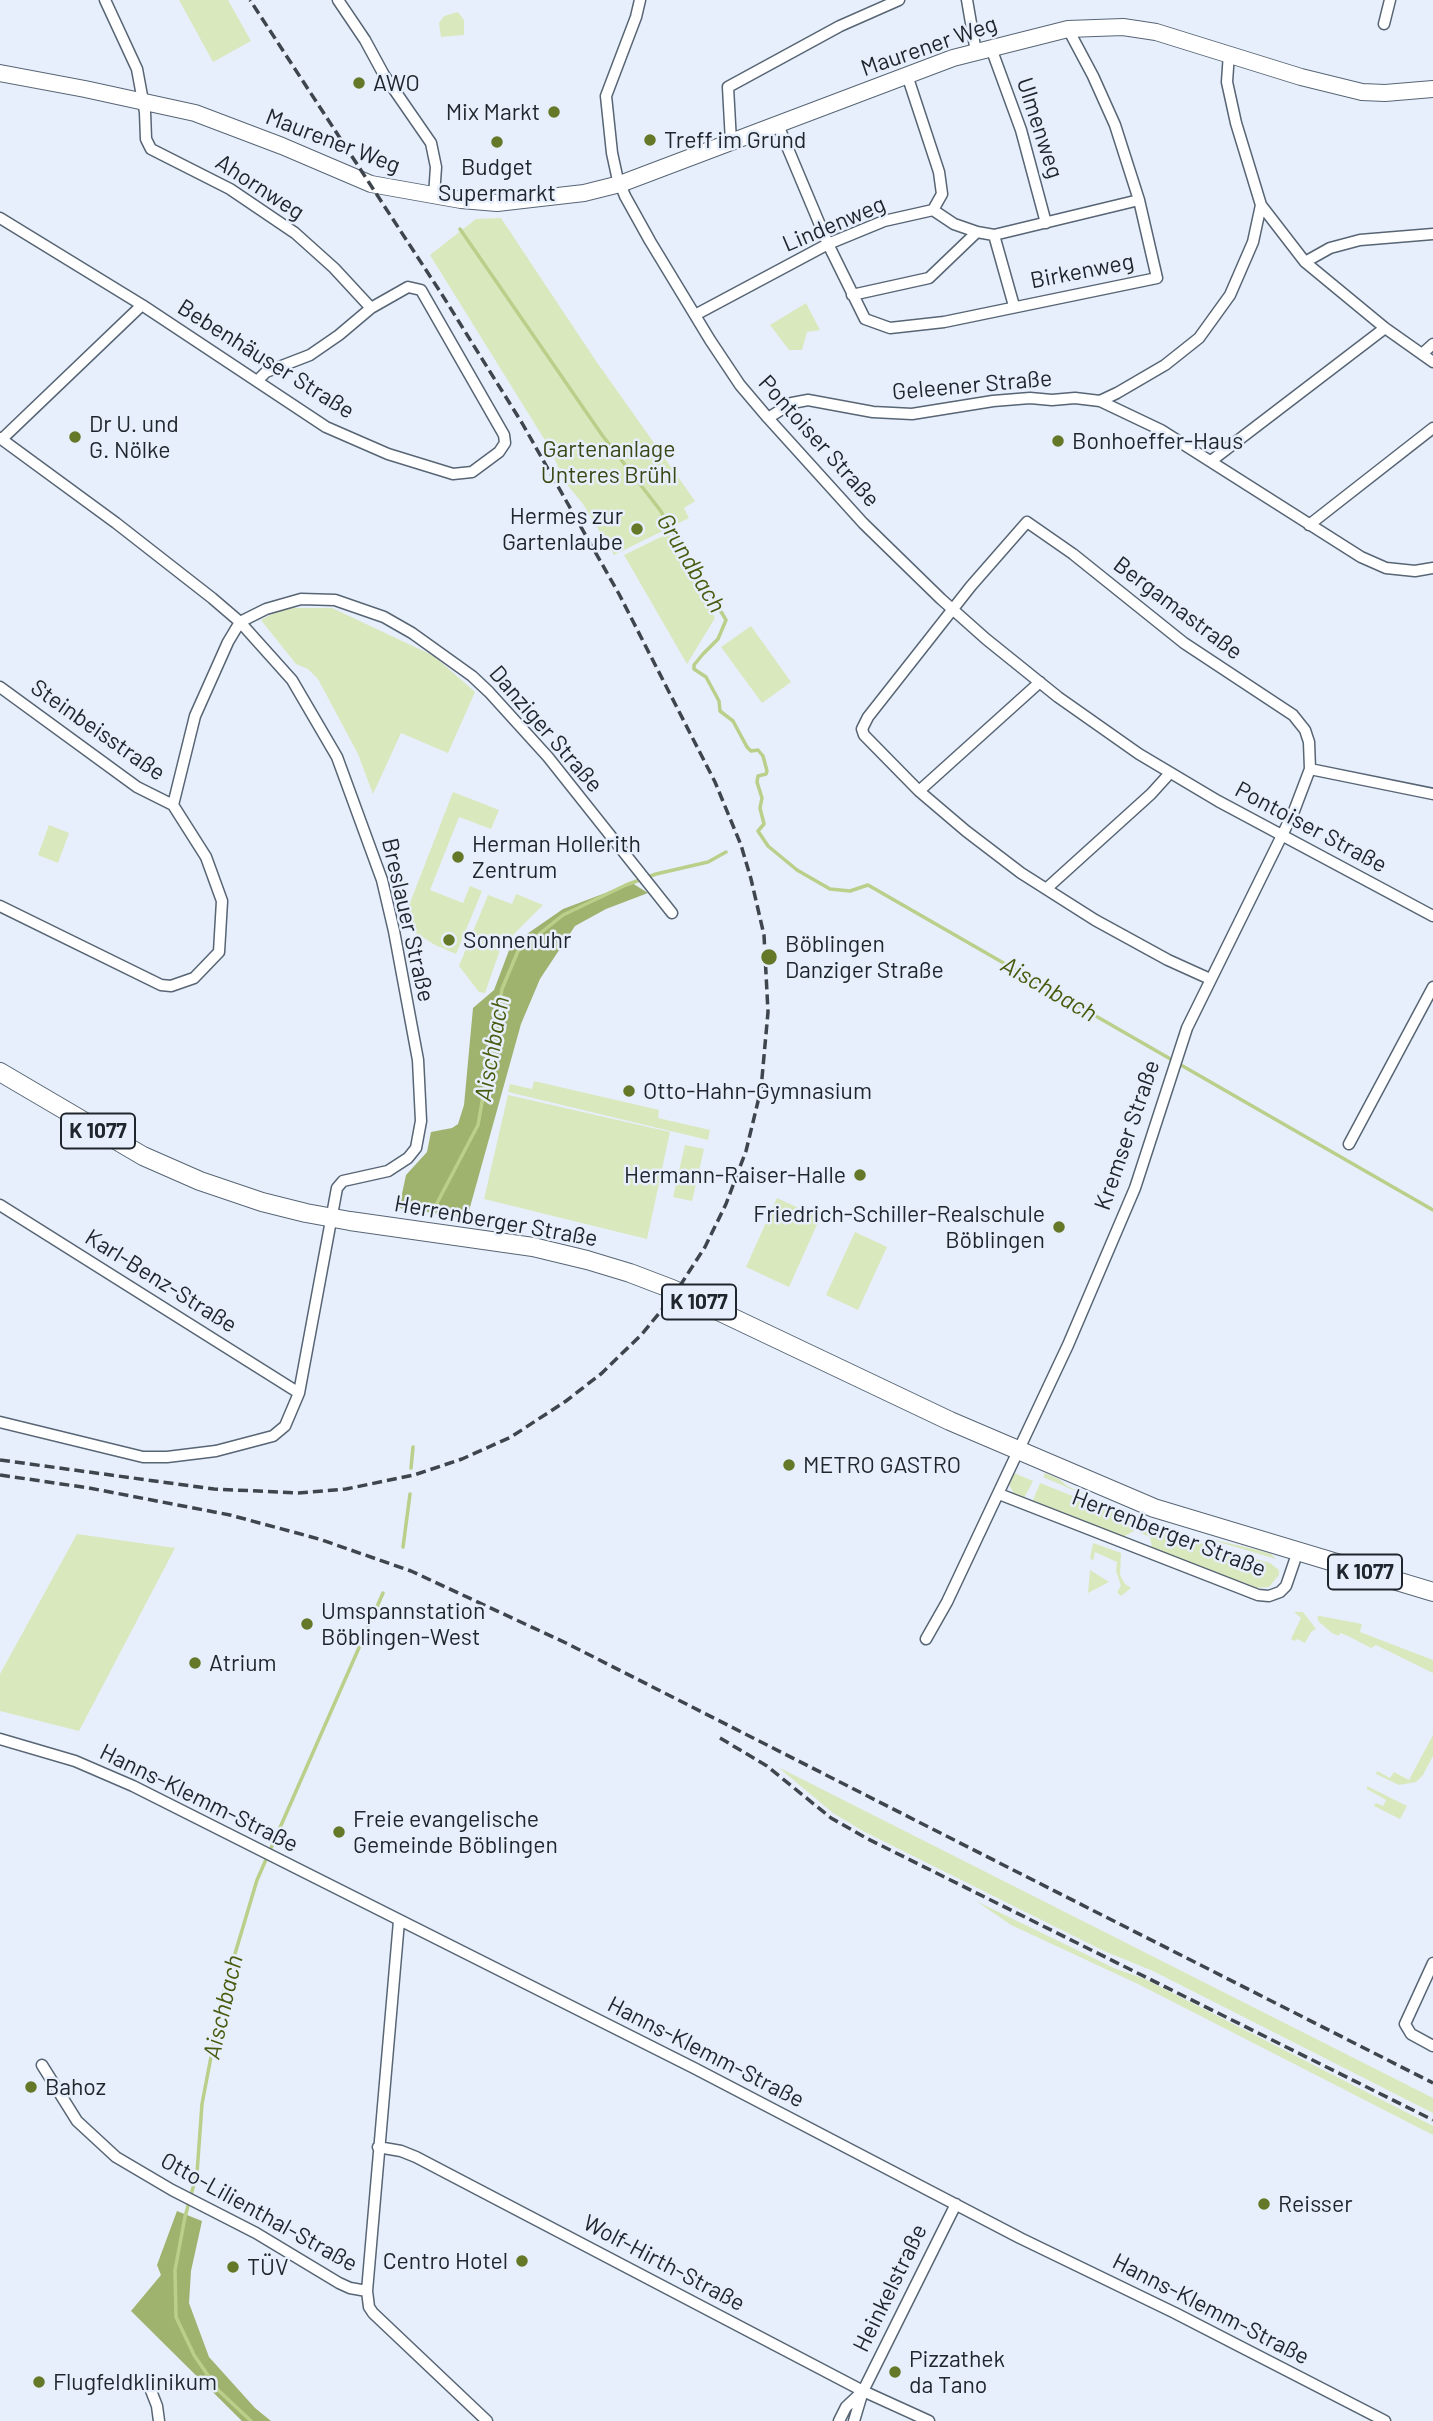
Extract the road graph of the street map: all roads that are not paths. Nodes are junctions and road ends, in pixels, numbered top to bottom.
1 (106, 0) edge
2 (338, 0) edge
3 (640, 0) edge
4 (899, 0) edge
5 (967, 0) edge
6 (1390, 0) edge
7 (1384, 24) dead end
8 (1068, 29) junction
9 (984, 50) junction
10 (1228, 53) junction
11 (0, 73) edge
12 (907, 75) junction
13 (1433, 89) edge
14 (144, 101) junction
15 (778, 125) junction
16 (731, 142) junction
17 (620, 184) junction
18 (434, 196) junction
19 (1139, 200) junction
20 (1261, 205) junction
21 (933, 211) junction
22 (0, 218) edge
23 (1046, 223) junction
24 (977, 232) junction
25 (1433, 234) edge
26 (994, 235) junction
27 (828, 244) junction
28 (1305, 262) junction
29 (852, 295) junction
30 (142, 305) junction
31 (1014, 306) junction
32 (371, 309) junction
33 (695, 315) junction
34 (1385, 328) junction
35 (1433, 344) edge
36 (1422, 354) junction
37 (1433, 362) edge
38 (257, 381) junction
39 (1100, 401) junction
40 (768, 418) junction
41 (1433, 428) edge
42 (1, 439) edge
43 (1211, 461) junction
44 (1309, 525) junction
45 (1433, 568) edge
46 (953, 610) junction
47 (240, 622) junction
48 (1040, 682) junction
49 (0, 687) edge
50 (1310, 769) junction
51 (1170, 773) junction
52 (919, 791) junction
53 (1433, 794) edge
54 (173, 805) junction
55 (1283, 836) junction
56 (1046, 889) junction
57 (0, 906) edge
58 (671, 913) dead end
59 (1433, 916) edge
60 (1210, 979) junction
61 (1433, 987) edge
62 (0, 1072) edge
63 (1349, 1144) dead end
64 (0, 1205) edge
65 (331, 1217) junction
66 (299, 1393) junction
67 (0, 1422) edge
68 (1018, 1451) junction
69 (999, 1494) junction
70 (1298, 1551) junction
71 (1433, 1592) edge
72 (926, 1639) dead end
73 (0, 1738) edge
74 (399, 1921) junction
75 (1433, 1963) edge
76 (1433, 2046) edge
77 (42, 2065) dead end
78 (378, 2147) junction
79 (956, 2204) junction
80 (367, 2291) junction
81 (150, 2388) dead end
82 (863, 2391) junction
83 (159, 2421) edge
84 (488, 2421) edge
85 (839, 2421) edge
86 (854, 2421) edge
87 (929, 2421) edge
88 (1385, 2421) edge

1 - 14 street
2 - 18 street
3 - 17 street, Pontoiser Straße
4 - 16 street
5 - 9 street, Ulmenweg
6 - 7 street
8 - 9 street, Maurener Weg
8 - 10 street, Maurener Weg
8 - 19 street, Birkenweg
9 - 12 street, Maurener Weg
9 - 23 street, Ulmenweg
10 - 13 street, Maurener Weg
10 - 20 street
11 - 14 street, Maurener Weg
12 - 15 street, Maurener Weg
12 - 21 street
14 - 18 street, Maurener Weg
14 - 32 street, Ahornweg
15 - 16 street, Maurener Weg
15 - 27 street, Birkenweg
16 - 17 street, Maurener Weg
17 - 18 street, Maurener Weg
17 - 33 street, Pontoiser Straße
19 - 23 street
19 - 31 street, Birkenweg
20 - 28 street
20 - 39 street
21 - 24 street
21 - 27 street, Lindenweg
22 - 30 street, Bebenhäuser Straße
23 - 26 street
24 - 26 street
24 - 29 street
25 - 28 street
26 - 31 street
27 - 29 street, Birkenweg
27 - 33 street, Lindenweg
28 - 34 street
29 - 31 street, Birkenweg
30 - 38 street, Bebenhäuser Straße
30 - 42 street, Breslauer Straße
32 - 38 street
32 - 38 street, Bebenhäuser Straße
33 - 40 street, Pontoiser Straße
34 - 36 street
34 - 43 street
35 - 36 street
36 - 37 street
39 - 40 street, Geleener Straße
39 - 43 street, Geleener Straße
40 - 46 street, Pontoiser Straße
41 - 44 street
42 - 47 street, Breslauer Straße
43 - 44 street, Geleener Straße
44 - 45 street, Geleener Straße
46 - 48 street, Pontoiser Straße
46 - 50 street, Bergamastraße
46 - 52 street
47 - 54 street
47 - 58 street, Danziger Straße
47 - 65 street, Breslauer Straße
48 - 51 street, Pontoiser Straße
48 - 52 street
49 - 54 street, Steinbeisstraße
50 - 53 street
50 - 55 street, Bergamastraße
51 - 55 street, Pontoiser Straße
51 - 56 street
52 - 56 street
54 - 57 street
55 - 59 street, Pontoiser Straße
55 - 60 street, Kremser Straße
56 - 60 street
60 - 68 street, Kremser Straße
61 - 63 street
62 - 65 main road, Herrenberger Straße / K 1077
64 - 66 street, Karl-Benz-Straße
65 - 66 street
65 - 68 main road, Herrenberger Straße / K 1077
66 - 67 street
68 - 69 street
68 - 70 main road, Herrenberger Straße / K 1077
69 - 70 street, Herrenberger Straße
69 - 72 street
70 - 71 main road, Herrenberger Straße / K 1077
73 - 74 street, Hanns-Klemm-Straße
74 - 78 street
74 - 79 street, Hanns-Klemm-Straße
75 - 76 street
77 - 80 street, Otto-Lilienthal-Straße
78 - 80 street
78 - 82 street, Wolf-Hirth-Straße
79 - 82 street, Heinkelstraße
79 - 88 street, Hanns-Klemm-Straße
80 - 84 street, Otto-Lilienthal-Straße
81 - 83 street
82 - 85 street, Heinkelstraße
82 - 86 street, Heinkelstraße
82 - 87 street, Wolf-Hirth-Straße

